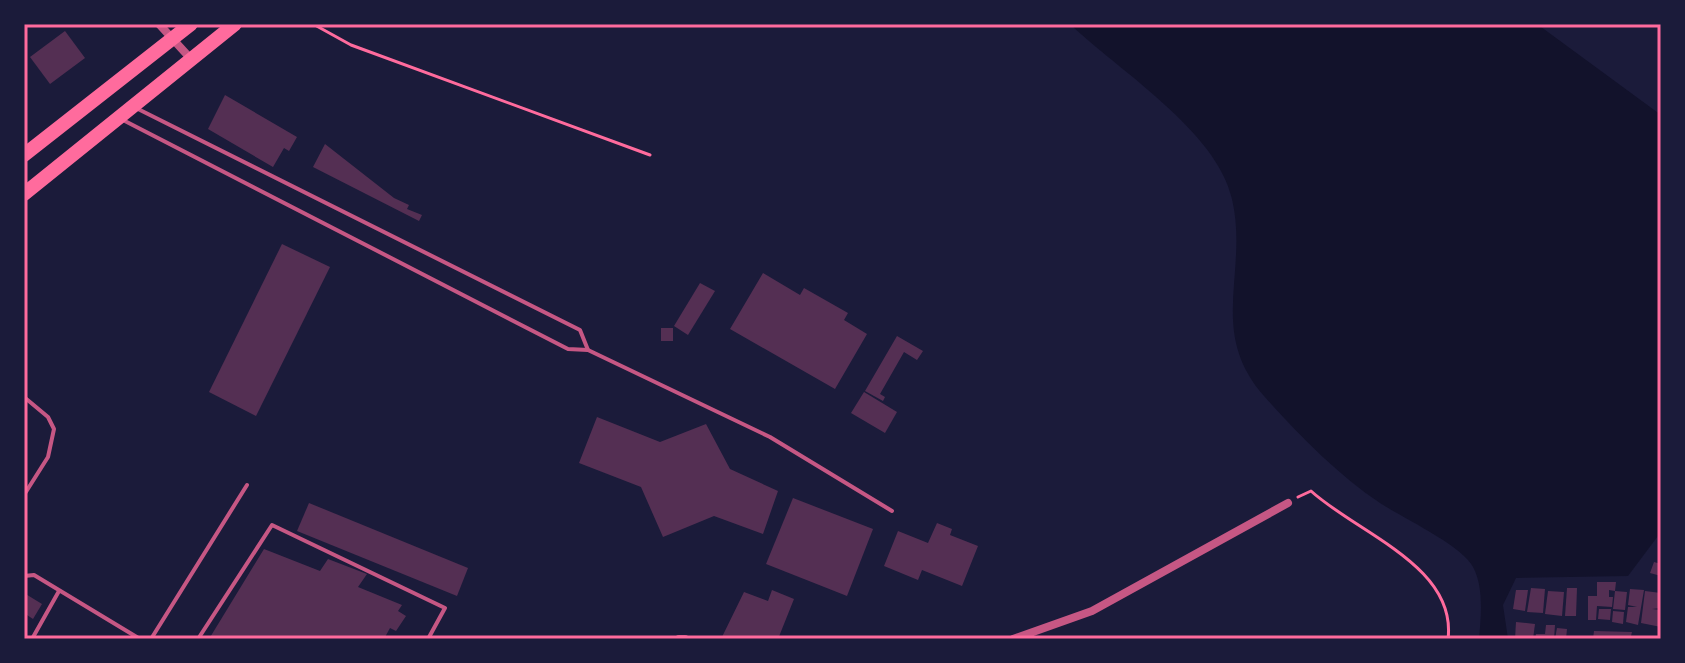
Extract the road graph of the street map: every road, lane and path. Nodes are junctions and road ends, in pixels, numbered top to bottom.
1 (159, 24) edge
2 (191, 24) edge
3 (235, 24) edge
4 (313, 24) edge
5 (172, 38) junction
6 (191, 59) junction
7 (133, 106) junction
8 (119, 117) junction
9 (24, 155) edge
10 (650, 155) dead end
11 (24, 194) edge
12 (588, 350) junction
13 (24, 397) edge
14 (247, 485) dead end
15 (1311, 491) dead end
16 (24, 495) edge
17 (1288, 503) dead end
18 (892, 511) dead end
19 (24, 576) edge
20 (59, 591) junction
21 (32, 639) edge
22 (140, 639) edge
23 (151, 639) edge
24 (198, 639) edge
25 (428, 639) edge
26 (679, 639) edge
27 (685, 639) edge
28 (1013, 639) edge
29 (1448, 639) edge

1 - 5 street
2 - 5 main road
3 - 6 main road
4 - 10 path
5 - 6 street
5 - 9 main road
6 - 7 main road
7 - 8 main road
7 - 12 lane
8 - 11 main road
8 - 12 lane
12 - 18 lane
13 - 16 lane
14 - 23 lane
15 - 29 path
17 - 28 street
19 - 20 lane
20 - 21 lane
20 - 22 lane
24 - 25 lane
26 - 27 street

